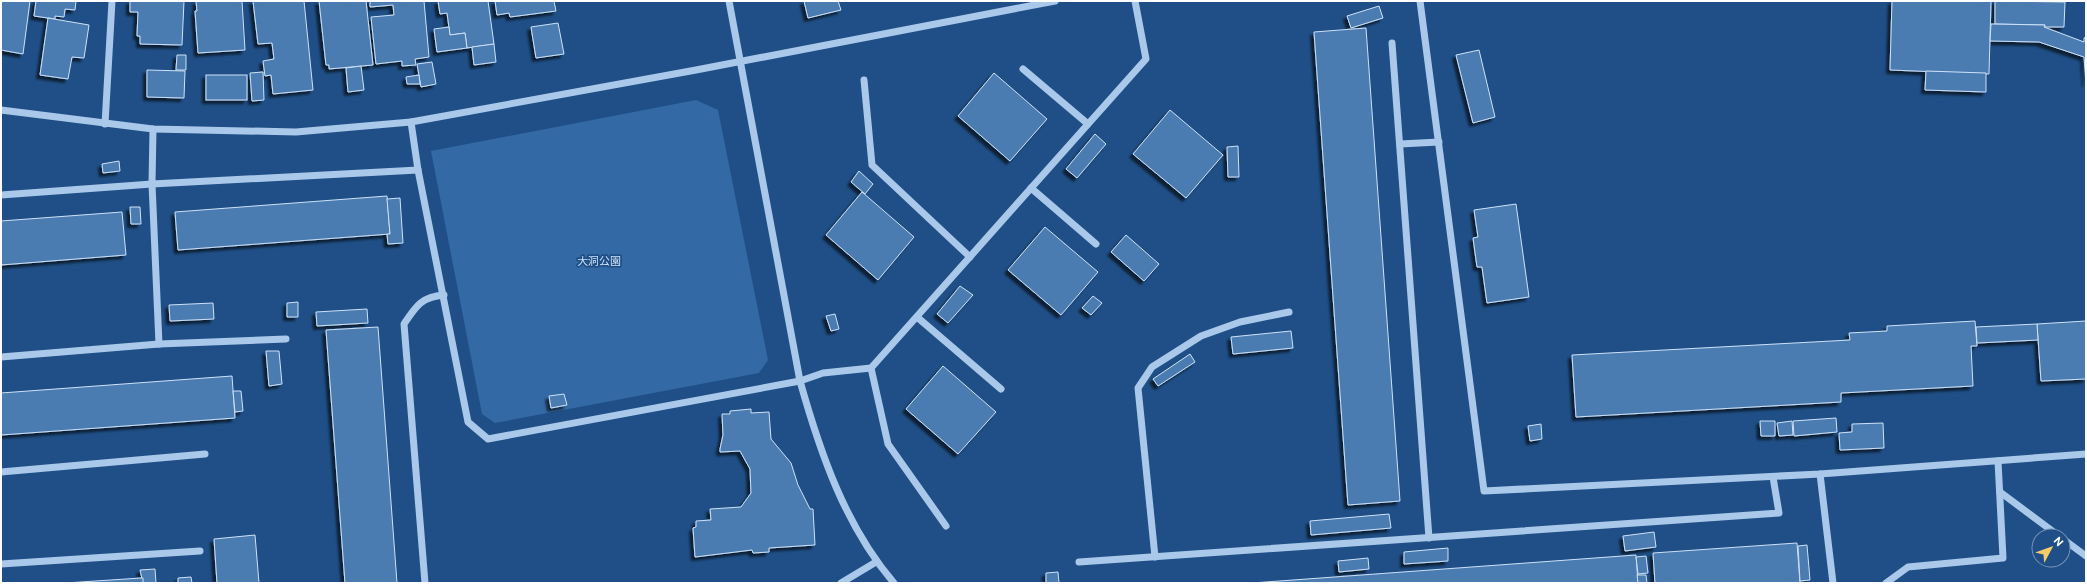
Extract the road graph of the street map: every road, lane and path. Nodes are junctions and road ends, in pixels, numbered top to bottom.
1 (112, 1) edge
2 (729, 1) edge
3 (1055, 1) edge
4 (1135, 1) edge
5 (1420, 1) edge
6 (1392, 43) dead end
7 (741, 60) junction
8 (1023, 70) dead end
9 (864, 80) dead end
10 (1, 110) edge
11 (411, 122) junction
12 (105, 124) junction
13 (1088, 124) junction
14 (153, 129) junction
15 (1439, 142) junction
16 (1400, 144) junction
17 (418, 170) junction
18 (152, 184) junction
19 (1031, 188) junction
20 (1, 195) edge
21 (1096, 244) dead end
22 (970, 256) junction
23 (444, 295) junction
24 (1289, 312) dead end
25 (917, 317) junction
26 (286, 339) dead end
27 (158, 344) junction
28 (1, 356) edge
29 (871, 368) junction
30 (800, 381) junction
31 (1001, 389) dead end
32 (205, 454) dead end
33 (2086, 454) edge
34 (1998, 460) junction
35 (1, 472) edge
36 (1820, 474) junction
37 (1773, 477) junction
38 (2000, 492) junction
39 (946, 526) dead end
40 (2049, 528) edge
41 (1428, 538) junction
42 (2071, 545) edge
43 (200, 551) dead end
44 (2086, 556) edge
45 (1155, 557) junction
46 (876, 562) junction
47 (1079, 562) dead end
48 (1, 564) edge
49 (425, 583) edge
50 (841, 583) edge
51 (894, 583) edge
52 (1833, 583) edge
53 (1886, 583) edge

1 - 12 street
2 - 7 street
3 - 7 street
4 - 13 street
5 - 15 street
6 - 16 street
7 - 11 street
7 - 30 street
8 - 13 street
9 - 22 street
10 - 12 street
11 - 14 street
11 - 17 street
12 - 14 street
13 - 19 street
14 - 18 street
15 - 16 street
15 - 37 street
16 - 41 street
17 - 18 street
17 - 23 street
18 - 20 street
18 - 27 street
19 - 21 street
19 - 22 street
22 - 25 street
23 - 30 street
23 - 49 street
24 - 45 street
25 - 29 street
25 - 31 street
26 - 27 street
27 - 28 street
29 - 30 street
29 - 39 street
30 - 46 street
32 - 35 street
33 - 34 street
34 - 36 street
34 - 38 street
36 - 37 street
36 - 52 street
37 - 41 street
38 - 40 street
38 - 53 street
41 - 45 street
42 - 44 street
43 - 48 street
45 - 47 street
46 - 50 street
46 - 51 street

